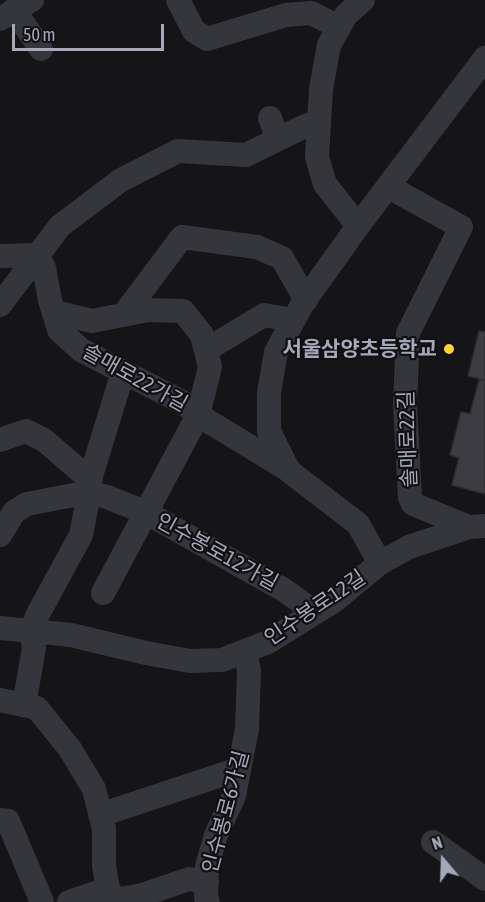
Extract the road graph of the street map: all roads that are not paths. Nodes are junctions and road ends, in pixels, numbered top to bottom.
1 (178, 0) edge
2 (363, 0) edge
3 (15, 10) edge
4 (339, 27) junction
5 (41, 49) dead end
6 (485, 58) edge
7 (319, 122) junction
8 (389, 187) junction
9 (358, 226) junction
10 (37, 255) junction
11 (0, 256) edge
12 (306, 300) junction
13 (0, 305) edge
14 (54, 312) junction
15 (125, 313) junction
16 (293, 320) junction
17 (206, 350) junction
18 (123, 372) junction
19 (198, 415) junction
20 (0, 440) edge
21 (290, 471) junction
22 (90, 484) junction
23 (147, 513) junction
24 (477, 526) edge
25 (0, 535) edge
26 (380, 563) junction
27 (103, 593) dead end
28 (315, 612) junction
29 (0, 628) edge
30 (31, 631) junction
31 (245, 651) junction
32 (0, 700) edge
33 (24, 705) junction
34 (239, 769) junction
35 (100, 815) junction
36 (0, 820) edge
37 (433, 842) dead end
38 (485, 879) edge
39 (108, 889) junction
40 (208, 892) edge
41 (42, 902) edge
42 (69, 902) edge

1 - 4 street
2 - 4 street
3 - 5 street
4 - 7 street
6 - 8 street
7 - 9 street
7 - 10 street
8 - 9 street
8 - 24 street, 솔매로22길
9 - 12 street
10 - 11 street
10 - 13 street
10 - 14 street, 솔매로22가길
12 - 15 street
12 - 16 street
14 - 15 street, 솔매로22가길
14 - 18 street, 솔매로22가길
15 - 17 street, 솔매로22가길
16 - 17 street
16 - 21 street
17 - 19 street, 솔매로22가길
18 - 19 street, 솔매로22가길
18 - 22 street
19 - 21 street, 솔매로22가길
19 - 23 street, 인수봉로12가길
20 - 22 street
21 - 26 street
22 - 23 street, 인수봉로12가길
22 - 25 street
22 - 30 street
23 - 27 street, 인수봉로12가길
23 - 28 street, 인수봉로12가길
24 - 26 street, 인수봉로12길
26 - 28 street, 인수봉로12길
28 - 31 street, 인수봉로12길
29 - 30 street, 인수봉로12길
30 - 31 street, 인수봉로12길
30 - 33 street
31 - 34 street, 인수봉로6가길
32 - 33 street
33 - 35 street
34 - 35 street
34 - 40 street, 인수봉로6가길
35 - 39 street
36 - 41 street
37 - 38 street
39 - 40 street
39 - 42 street

